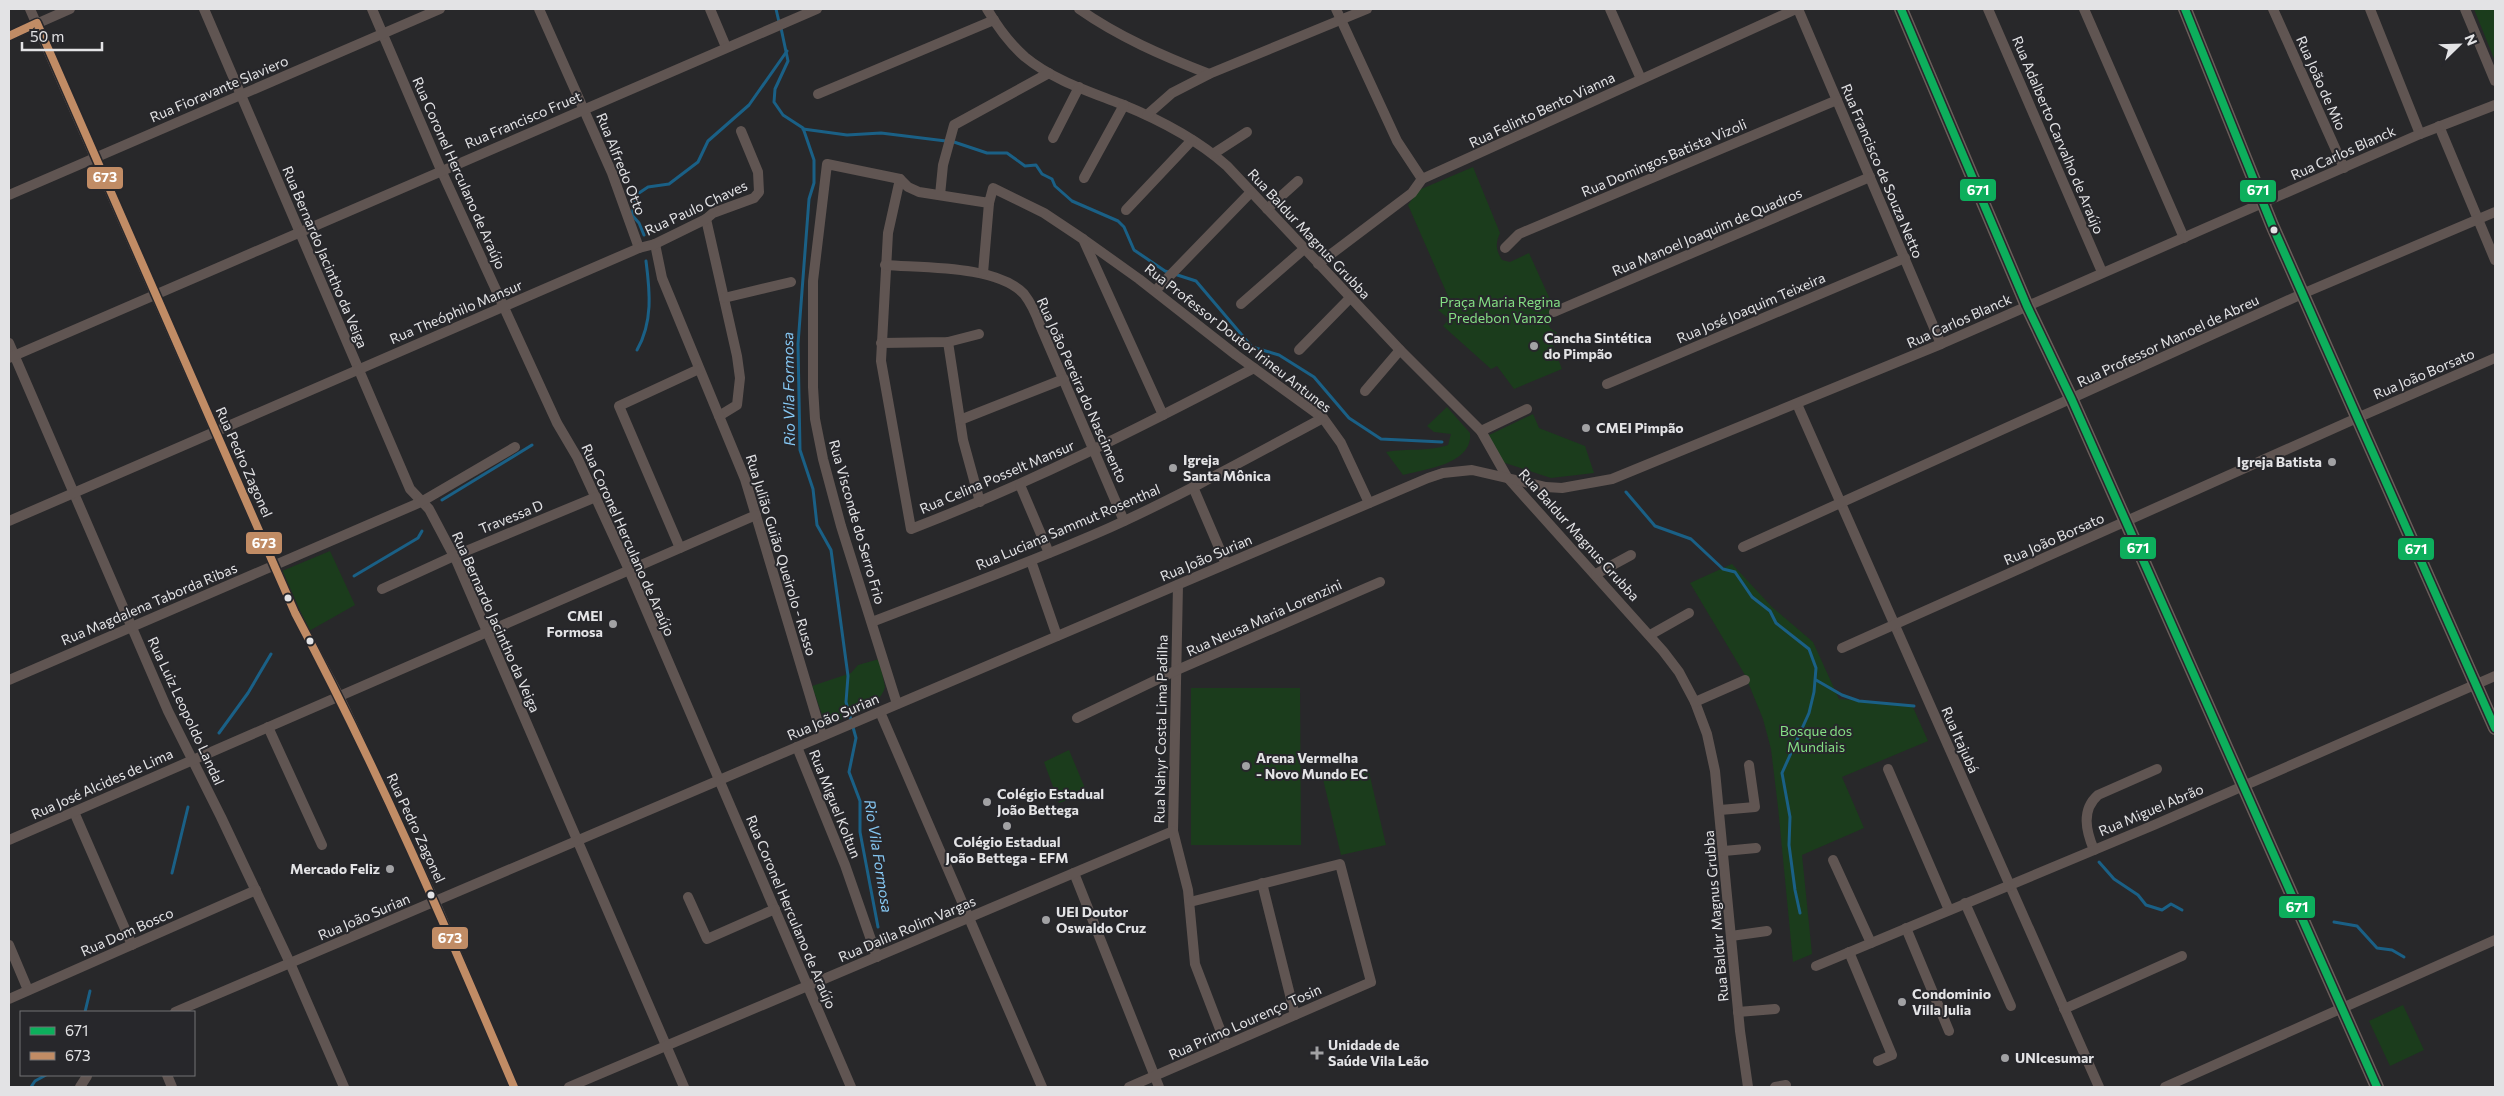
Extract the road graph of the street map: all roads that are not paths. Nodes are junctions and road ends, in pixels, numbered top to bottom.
1 (30, 9) edge
2 (70, 9) edge
3 (204, 9) edge
4 (372, 9) edge
5 (440, 9) edge
6 (539, 9) edge
7 (710, 9) edge
8 (817, 9) edge
9 (987, 9) edge
10 (1079, 9) edge
11 (1336, 9) edge
12 (1366, 9) edge
13 (1610, 9) edge
14 (1797, 9) edge
15 (1901, 9) edge
16 (1988, 9) edge
17 (2084, 9) edge
18 (2185, 9) edge
19 (2273, 9) edge
20 (2370, 9) edge
21 (2465, 9) edge
22 (994, 20) junction
23 (1341, 20) junction
24 (37, 23) junction
25 (383, 34) junction
26 (9, 36) edge
27 (726, 47) junction
28 (1049, 73) junction
29 (1208, 74) junction
30 (1641, 79) junction
31 (2495, 81) edge
32 (1079, 87) junction
33 (818, 94) dead end
34 (241, 95) junction
35 (1837, 100) junction
36 (1124, 105) junction
37 (2495, 105) edge
38 (583, 109) junction
39 (1147, 115) junction
40 (2439, 126) junction
41 (741, 131) dead end
42 (1247, 132) dead end
43 (2420, 134) junction
44 (1053, 138) dead end
45 (1192, 140) junction
46 (1214, 154) junction
47 (96, 158) junction
48 (2344, 168) junction
49 (441, 170) junction
50 (1870, 177) junction
51 (1084, 178) dead end
52 (900, 179) junction
53 (1422, 179) junction
54 (1298, 181) dead end
55 (1251, 192) junction
56 (9, 195) edge
57 (940, 195) junction
58 (989, 202) junction
59 (2265, 203) junction
60 (1267, 209) junction
61 (1126, 210) dead end
62 (2495, 212) edge
63 (706, 219) junction
64 (2478, 219) junction
65 (300, 232) junction
66 (2184, 238) junction
67 (1083, 239) junction
68 (647, 246) junction
69 (1304, 248) junction
70 (1506, 248) dead end
71 (1905, 258) junction
72 (2495, 260) edge
73 (1318, 264) junction
74 (885, 265) junction
75 (2102, 272) junction
76 (983, 273) junction
77 (791, 282) dead end
78 (1155, 291) junction
79 (156, 294) junction
80 (2302, 294) junction
81 (724, 298) junction
82 (1350, 298) junction
83 (1242, 304) dead end
84 (2027, 306) junction
85 (504, 307) junction
86 (1554, 312) dead end
87 (979, 334) dead end
88 (948, 342) junction
89 (9, 343) edge
90 (881, 344) junction
91 (1941, 344) junction
92 (1299, 350) dead end
93 (1400, 350) junction
94 (11, 357) edge
95 (2495, 358) edge
96 (1254, 368) junction
97 (359, 369) junction
98 (699, 369) junction
99 (1064, 379) junction
100 (1607, 384) dead end
101 (1365, 392) dead end
102 (2072, 400) junction
103 (1797, 404) junction
104 (1528, 409) dead end
105 (719, 416) junction
106 (1163, 416) junction
107 (1323, 418) junction
108 (2358, 418) junction
109 (960, 420) junction
110 (216, 431) junction
111 (1481, 432) junction
112 (515, 447) dead end
113 (1094, 450) junction
114 (1507, 477) junction
115 (1020, 485) junction
116 (1193, 487) junction
117 (73, 493) junction
118 (596, 497) junction
119 (421, 502) junction
120 (980, 502) junction
121 (1369, 503) junction
122 (1841, 504) junction
123 (756, 515) junction
124 (9, 521) edge
125 (1124, 521) junction
126 (2126, 522) junction
127 (1743, 547) dead end
128 (680, 548) junction
129 (1049, 553) junction
130 (1632, 555) dead end
131 (454, 556) junction
132 (1031, 561) junction
133 (1226, 564) junction
134 (274, 565) junction
135 (629, 570) junction
136 (1596, 574) junction
137 (1380, 582) dead end
138 (1178, 585) junction
139 (382, 589) dead end
140 (1689, 613) dead end
141 (872, 622) junction
142 (1894, 625) junction
143 (131, 627) junction
144 (487, 632) junction
145 (1650, 635) junction
146 (1057, 636) junction
147 (1842, 648) dead end
148 (1177, 670) junction
149 (2495, 676) edge
150 (9, 680) edge
151 (1745, 680) dead end
152 (2476, 684) junction
153 (339, 696) junction
154 (1695, 702) junction
155 (897, 704) junction
156 (880, 712) junction
157 (1077, 718) dead end
158 (268, 727) junction
159 (2495, 728) edge
160 (822, 736) junction
161 (797, 747) junction
162 (192, 760) junction
163 (1749, 766) dead end
164 (1888, 769) dead end
165 (2157, 769) dead end
166 (719, 780) junction
167 (2243, 785) junction
168 (1720, 810) junction
169 (74, 812) junction
170 (1173, 831) junction
171 (9, 840) edge
172 (577, 841) junction
173 (322, 845) dead end
174 (1756, 848) dead end
175 (2094, 850) junction
176 (1724, 851) junction
177 (1833, 860) dead end
178 (1074, 873) junction
179 (1262, 884) junction
180 (2009, 885) junction
181 (256, 890) junction
182 (688, 897) dead end
183 (435, 902) junction
184 (1190, 902) junction
185 (1965, 903) junction
186 (775, 909) junction
187 (1949, 910) junction
188 (969, 918) junction
189 (1906, 928) junction
190 (1767, 931) dead end
191 (1731, 936) junction
192 (2495, 940) edge
193 (1871, 943) junction
194 (9, 944) edge
195 (132, 944) junction
196 (1848, 952) junction
197 (2182, 956) dead end
198 (877, 957) junction
199 (290, 963) junction
200 (1816, 966) dead end
201 (808, 986) junction
202 (28, 990) junction
203 (9, 999) edge
204 (2011, 1006) dead end
205 (2342, 1008) junction
206 (1775, 1009) dead end
207 (2064, 1009) junction
208 (177, 1011) edge
209 (1738, 1012) junction
210 (1295, 1015) junction
211 (1949, 1031) dead end
212 (1226, 1045) junction
213 (666, 1046) junction
214 (1878, 1061) dead end
215 (87, 1076) edge
216 (1154, 1076) junction
217 (1786, 1085) dead end
218 (80, 1087) edge
219 (344, 1087) edge
220 (514, 1087) edge
221 (569, 1087) edge
222 (684, 1087) edge
223 (851, 1087) edge
224 (1042, 1087) edge
225 (1129, 1087) edge
226 (1159, 1087) edge
227 (1748, 1087) edge
228 (1775, 1087) edge
229 (2098, 1087) edge
230 (2165, 1087) edge
231 (2377, 1087) edge

1 - 24 street, Rua Pedro Zagonel
2 - 24 street
3 - 34 street, Rua Bernardo Jacintho da Veiga
4 - 25 street, Rua Coronel Herculano de Araújo
5 - 25 street, Rua Fioravante Slaviero
6 - 38 street, Rua Alfredo Otto
7 - 27 street
8 - 27 street, Rua Francisco Fruet
9 - 22 street, Rua Baldur Magnus Grubba
10 - 29 street
11 - 23 street
12 - 23 street
13 - 30 street
14 - 30 street, Rua Felinto Bento Vianna
14 - 35 street, Rua Francisco de Souza Netto
15 - 84 main road
16 - 75 street, Rua Adalberto Carvalho de Araújo
17 - 66 street
18 - 59 main road
19 - 48 street, Rua João de Mio
20 - 43 street
21 - 31 street
22 - 28 street, Rua Baldur Magnus Grubba
22 - 33 street
23 - 29 street
23 - 53 street
24 - 26 street
24 - 47 street, Rua Pedro Zagonel
25 - 34 street, Rua Fioravante Slaviero
25 - 49 street, Rua Coronel Herculano de Araújo
27 - 38 street, Rua Francisco Fruet
28 - 32 street, Rua Baldur Magnus Grubba
28 - 57 street
29 - 39 street
30 - 53 street, Rua Felinto Bento Vianna
32 - 36 street, Rua Baldur Magnus Grubba
32 - 44 street
34 - 47 street, Rua Fioravante Slaviero
34 - 65 street, Rua Bernardo Jacintho da Veiga
35 - 50 street, Rua Francisco de Souza Netto
35 - 70 street, Rua Domingos Batista Vizoli
36 - 39 street, Rua Baldur Magnus Grubba
36 - 51 street
37 - 40 street, Rua Carlos Blanck
38 - 49 street, Rua Francisco Fruet
38 - 68 street, Rua Alfredo Otto
39 - 45 street, Rua Baldur Magnus Grubba
40 - 43 street, Rua Carlos Blanck
40 - 64 street
41 - 63 street, Rua Paulo Chaves
42 - 46 street
43 - 48 street, Rua Carlos Blanck
45 - 46 street, Rua Baldur Magnus Grubba
45 - 61 street
46 - 55 street, Rua Baldur Magnus Grubba
47 - 56 street, Rua Fioravante Slaviero
47 - 79 street, Rua Pedro Zagonel
48 - 59 street, Rua Carlos Blanck
49 - 65 street, Rua Francisco Fruet
49 - 85 street, Rua Coronel Herculano de Araújo
50 - 71 street, Rua Francisco de Souza Netto
50 - 86 street, Rua Manoel Joaquim de Quadros
52 - 57 street
52 - 74 street
52 - 141 street, Rua Visconde do Serro Frio
53 - 73 street, Rua Felinto Bento Vianna
54 - 60 street
55 - 60 street, Rua Baldur Magnus Grubba
55 - 78 street
57 - 58 street
58 - 67 street, Rua Professor Doutor Irineu Antunes
58 - 76 street
59 - 66 street, Rua Carlos Blanck
59 - 80 main road
60 - 69 street, Rua Baldur Magnus Grubba
62 - 64 street, Rua Professor Manoel de Abreu
63 - 68 street, Rua Paulo Chaves
63 - 81 street
64 - 72 street
64 - 80 street, Rua Professor Manoel de Abreu
65 - 79 street, Rua Francisco Fruet
65 - 97 street, Rua Bernardo Jacintho da Veiga
66 - 75 street, Rua Carlos Blanck
67 - 78 street, Rua Professor Doutor Irineu Antunes
67 - 106 street
68 - 85 street, Rua Theóphilo Mansur
68 - 98 street, Rua Julião Guião Queirolo - Russo
69 - 73 street, Rua Baldur Magnus Grubba
69 - 83 street
71 - 91 street, Rua Francisco de Souza Netto
71 - 100 street, Rua José Joaquim Teixeira
73 - 82 street, Rua Baldur Magnus Grubba
74 - 76 street, Rua João Pereira do Nascimento
74 - 90 street
75 - 84 street, Rua Carlos Blanck
76 - 99 street, Rua João Pereira do Nascimento
77 - 81 street
78 - 96 street, Rua Professor Doutor Irineu Antunes
79 - 94 street, Rua Francisco Fruet
79 - 110 street, Rua Pedro Zagonel
80 - 102 street, Rua Professor Manoel de Abreu
80 - 108 main road
81 - 105 street
82 - 92 street
82 - 93 street, Rua Baldur Magnus Grubba
84 - 91 street, Rua Carlos Blanck
84 - 102 main road
85 - 97 street, Rua Theóphilo Mansur
85 - 118 street, Rua Coronel Herculano de Araújo
87 - 88 street
88 - 90 street
88 - 109 street
89 - 94 street, Rua Luiz Leopoldo Landal
90 - 120 street, Rua Celina Posselt Mansur
91 - 103 street, Rua Carlos Blanck
93 - 101 street
93 - 111 street, Rua Baldur Magnus Grubba
94 - 117 street, Rua Luiz Leopoldo Landal
95 - 108 street, Rua João Borsato
96 - 106 street, Rua Celina Posselt Mansur
96 - 107 street, Rua Professor Doutor Irineu Antunes
97 - 110 street, Rua Theóphilo Mansur
97 - 119 street, Rua Bernardo Jacintho da Veiga
98 - 105 street, Rua Julião Guião Queirolo - Russo
98 - 128 street
99 - 109 street
99 - 113 street, Rua João Pereira do Nascimento
102 - 122 street, Rua Professor Manoel de Abreu
102 - 126 main road
103 - 114 street, Rua Carlos Blanck
103 - 122 street, Rua Itajubá
104 - 111 street
105 - 123 street, Rua Julião Guião Queirolo - Russo
106 - 113 street, Rua Celina Posselt Mansur
107 - 116 street, Rua Luciana Sammut Rosenthal
107 - 121 street, Rua Professor Doutor Irineu Antunes
108 - 126 street, Rua João Borsato
108 - 152 main road
109 - 120 street
110 - 117 street, Rua Theóphilo Mansur
110 - 134 street, Rua Pedro Zagonel
111 - 114 street, Rua Baldur Magnus Grubba
112 - 119 street, Rua Magdalena Taborda Ribas
113 - 115 street, Rua Celina Posselt Mansur
113 - 125 street, Rua João Pereira do Nascimento
114 - 121 street, Rua João Surian
114 - 136 street, Rua Baldur Magnus Grubba
115 - 120 street, Rua Celina Posselt Mansur
115 - 129 street
116 - 125 street, Rua Luciana Sammut Rosenthal
116 - 133 street
117 - 124 street, Rua Theóphilo Mansur
117 - 143 street, Rua Luiz Leopoldo Landal
118 - 131 street, Travessa D
118 - 135 street, Rua Coronel Herculano de Araújo
119 - 131 street, Rua Bernardo Jacintho da Veiga
119 - 134 street, Rua Magdalena Taborda Ribas
121 - 133 street, Rua João Surian
122 - 127 street, Rua Professor Manoel de Abreu
122 - 142 street, Rua Itajubá
123 - 128 street, Rua José Alcides de Lima
123 - 160 street, Rua Julião Guião Queirolo - Russo
125 - 129 street, Rua Luciana Sammut Rosenthal
126 - 142 street, Rua João Borsato
126 - 167 main road
128 - 135 street, Rua José Alcides de Lima
129 - 132 street, Rua Luciana Sammut Rosenthal
130 - 136 street
131 - 139 street, Travessa D
131 - 144 street, Rua Bernardo Jacintho da Veiga
132 - 141 street, Rua Luciana Sammut Rosenthal
132 - 146 street
133 - 138 street, Rua João Surian
134 - 143 street, Rua Magdalena Taborda Ribas
134 - 153 street, Rua Pedro Zagonel
135 - 144 street, Rua José Alcides de Lima
135 - 166 street, Rua Coronel Herculano de Araújo
136 - 145 street, Rua Baldur Magnus Grubba
137 - 148 street, Rua Neusa Maria Lorenzini
138 - 146 street, Rua João Surian
138 - 148 street, Rua Nahyr Costa Lima Padilha
140 - 145 street
141 - 155 street, Rua Visconde do Serro Frio
142 - 147 street, Rua João Borsato
142 - 180 street, Rua Itajubá
143 - 150 street, Rua Magdalena Taborda Ribas
143 - 162 street, Rua Luiz Leopoldo Landal
144 - 153 street, Rua José Alcides de Lima
144 - 172 street, Rua Bernardo Jacintho da Veiga
145 - 154 street, Rua Baldur Magnus Grubba
146 - 155 street, Rua João Surian
148 - 157 street, Rua Neusa Maria Lorenzini
148 - 170 street, Rua Nahyr Costa Lima Padilha
149 - 152 street, Rua Miguel Abrão
151 - 154 street
152 - 159 main road
152 - 167 street, Rua Miguel Abrão
153 - 158 street, Rua José Alcides de Lima
153 - 183 street, Rua Pedro Zagonel
154 - 168 street, Rua Baldur Magnus Grubba
155 - 156 street, Rua João Surian
156 - 160 street, Rua João Surian
156 - 188 street
158 - 162 street, Rua José Alcides de Lima
158 - 173 street
160 - 161 street, Rua João Surian
161 - 166 street, Rua João Surian
161 - 198 street, Rua Miguel Koltun
162 - 169 street, Rua José Alcides de Lima
162 - 181 street, Rua Luiz Leopoldo Landal
163 - 168 street
164 - 187 street
165 - 175 street
166 - 172 street, Rua João Surian
166 - 186 street, Rua Coronel Herculano de Araújo
167 - 175 street, Rua Miguel Abrão
167 - 205 main road
168 - 176 street, Rua Baldur Magnus Grubba
169 - 171 street, Rua José Alcides de Lima
169 - 195 street
170 - 178 street, Rua Dalila Rolim Vargas
170 - 184 street, Rua Nahyr Costa Lima Padilha
172 - 183 street, Rua João Surian
172 - 213 street, Rua Bernardo Jacintho da Veiga
174 - 176 street
175 - 180 street, Rua Miguel Abrão
176 - 191 street, Rua Baldur Magnus Grubba
177 - 193 street
178 - 188 street, Rua Dalila Rolim Vargas
178 - 216 street
179 - 184 street
179 - 210 street
179 - 210 street, Rua Primo Lourenço Tosin
180 - 185 street, Rua Miguel Abrão
180 - 207 street, Rua Itajubá
181 - 195 street, Rua Dom Bosco
181 - 199 street, Rua Luiz Leopoldo Landal
182 - 186 street
183 - 199 street, Rua João Surian
183 - 220 street, Rua Pedro Zagonel
184 - 212 street, Rua Nahyr Costa Lima Padilha
185 - 187 street, Rua Miguel Abrão
185 - 204 street
186 - 201 street, Rua Coronel Herculano de Araújo
187 - 189 street, Rua Miguel Abrão
188 - 198 street, Rua Dalila Rolim Vargas
188 - 224 street
189 - 193 street, Rua Miguel Abrão
189 - 211 street
190 - 191 street
191 - 209 street, Rua Baldur Magnus Grubba
192 - 205 street
193 - 196 street, Rua Miguel Abrão
194 - 202 street
195 - 202 street, Rua Dom Bosco
196 - 200 street, Rua Miguel Abrão
196 - 214 street
197 - 207 street
198 - 201 street, Rua Dalila Rolim Vargas
199 - 208 street, Rua João Surian
199 - 219 street, Rua Luiz Leopoldo Landal
201 - 213 street, Rua Dalila Rolim Vargas
201 - 223 street, Rua Coronel Herculano de Araújo
202 - 203 street, Rua Dom Bosco
205 - 230 street
205 - 231 main road
206 - 209 street
207 - 229 street, Rua Itajubá
209 - 227 street, Rua Baldur Magnus Grubba
210 - 212 street, Rua Primo Lourenço Tosin
212 - 216 street, Rua Primo Lourenço Tosin
213 - 221 street, Rua Dalila Rolim Vargas
213 - 222 street, Rua Bernardo Jacintho da Veiga
215 - 218 street
216 - 225 street, Rua Primo Lourenço Tosin
216 - 226 street
217 - 228 street

